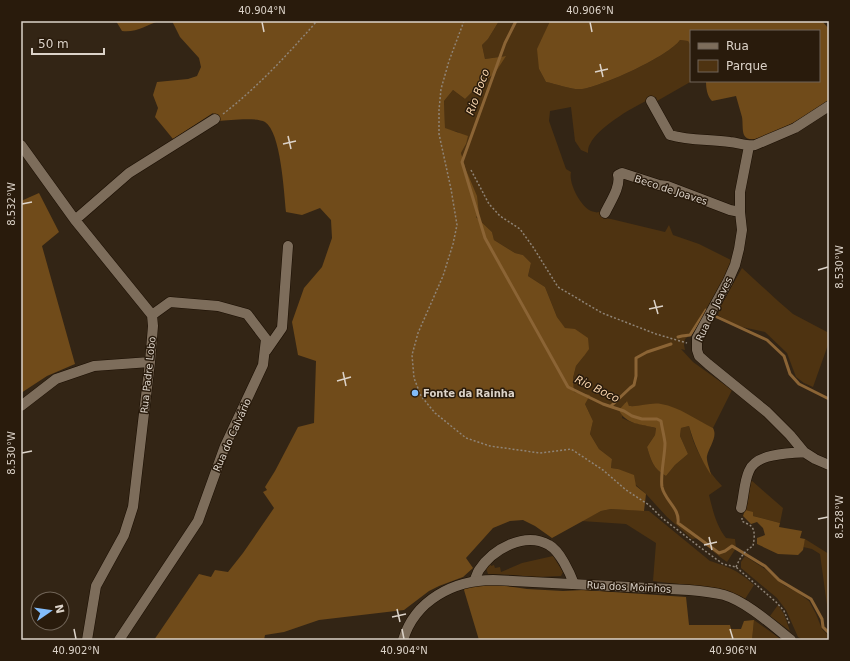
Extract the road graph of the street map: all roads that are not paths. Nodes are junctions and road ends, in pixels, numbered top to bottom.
1 (651, 101) dead end
2 (829, 106) edge
3 (216, 119) road end
4 (21, 145) edge
5 (749, 146) junction
6 (740, 212) junction
7 (605, 213) dead end
8 (75, 220) junction
9 (288, 246) dead end
10 (152, 315) junction
11 (265, 353) junction
12 (150, 362) junction
13 (21, 406) edge
14 (804, 452) junction
15 (829, 465) edge
16 (741, 508) road end
17 (474, 581) junction
18 (574, 584) junction
19 (87, 640) edge
20 (119, 640) edge
21 (403, 640) edge
22 (792, 640) edge

1 - 5 street
2 - 5 street
3 - 8 street
4 - 8 street
5 - 6 street, Rua de Joaves
6 - 7 street, Beco de Joaves
6 - 14 street, Rua de Joaves
8 - 10 street
9 - 11 street
10 - 11 street, Rua do Calvário
10 - 12 street, Rua Padre Lobo
11 - 20 street, Rua do Calvário
12 - 13 street
12 - 19 street, Rua Padre Lobo
14 - 15 street
14 - 16 street
17 - 18 street, Rua dos Moinhos
17 - 18 street
17 - 21 street, Rua dos Moinhos
18 - 22 street, Rua dos Moinhos

